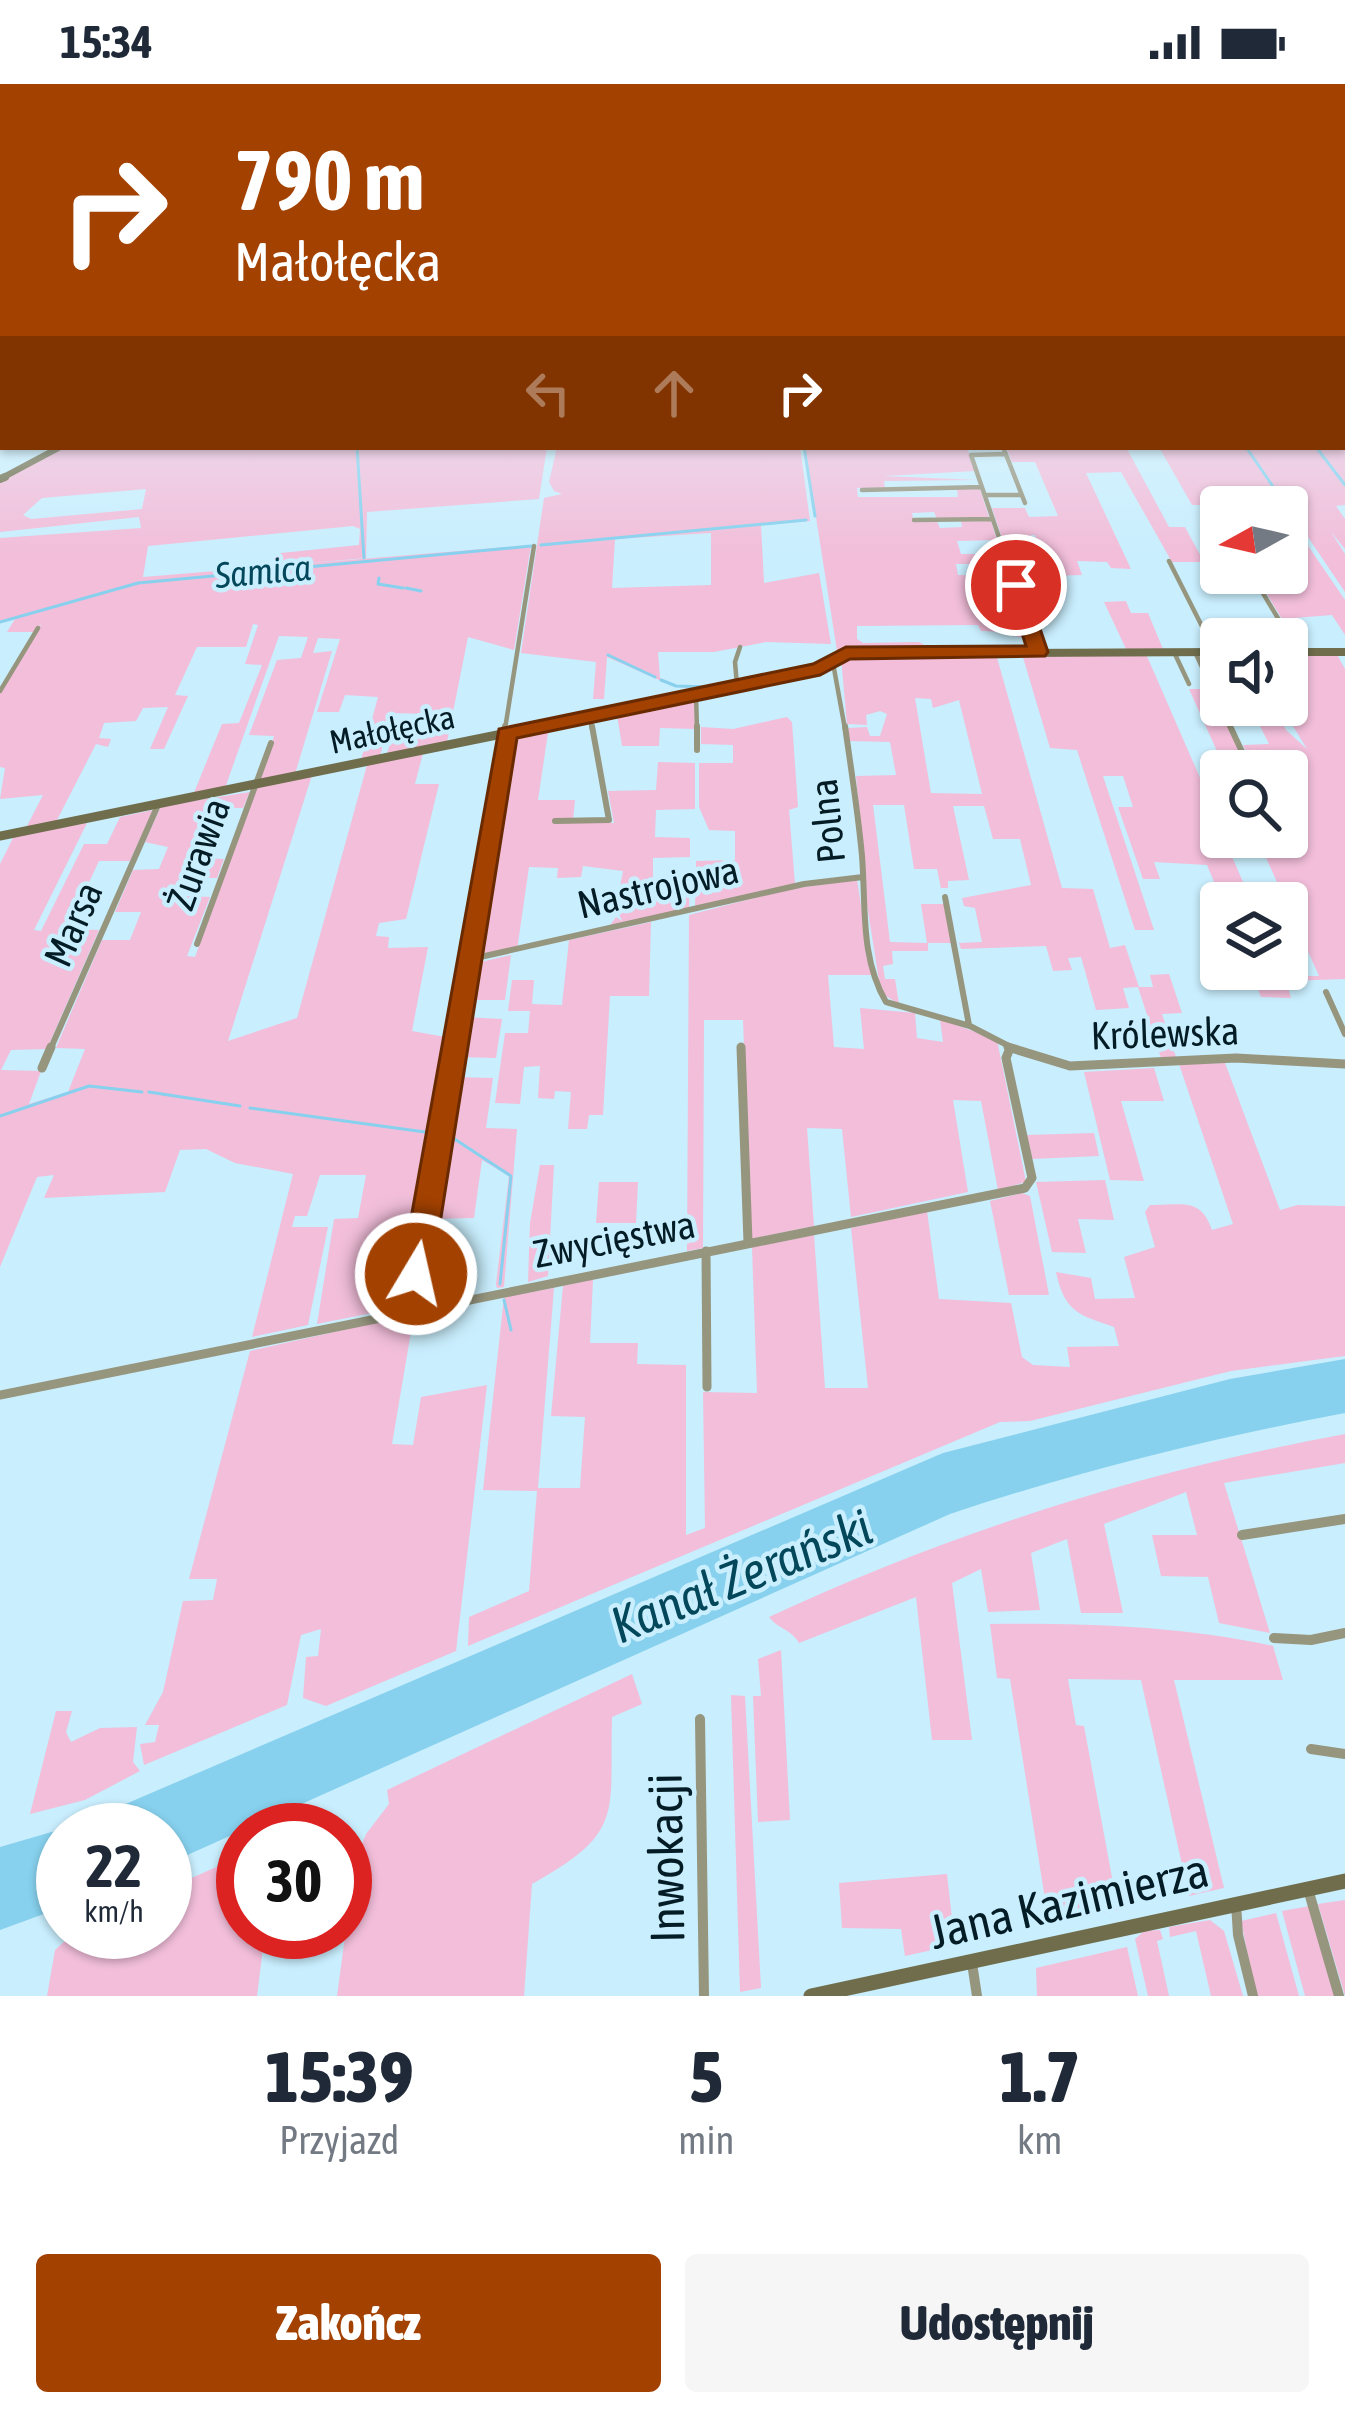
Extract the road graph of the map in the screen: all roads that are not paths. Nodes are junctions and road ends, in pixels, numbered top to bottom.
1 (54, 450) edge
2 (1005, 450) edge
3 (0, 478) edge
4 (862, 490) dead end
5 (984, 491) junction
6 (993, 519) junction
7 (914, 520) dead end
8 (534, 546) dead end
9 (1169, 561) dead end
10 (1200, 619) edge
11 (38, 628) dead end
12 (740, 647) dead end
13 (1038, 652) junction
14 (1174, 652) junction
15 (1195, 652) junction
16 (1200, 652) edge
17 (1308, 652) edge
18 (1345, 652) edge
19 (833, 663) junction
20 (1189, 684) dead end
21 (737, 686) junction
22 (0, 691) edge
23 (696, 695) junction
24 (590, 717) junction
25 (507, 733) junction
26 (271, 742) dead end
27 (697, 750) dead end
28 (1241, 750) edge
29 (255, 785) junction
30 (158, 805) junction
31 (555, 821) dead end
32 (0, 836) edge
33 (863, 877) junction
34 (945, 897) dead end
35 (196, 944) dead end
36 (467, 960) junction
37 (874, 975) joint
38 (1326, 992) dead end
39 (970, 1026) junction
40 (1345, 1034) edge
41 (741, 1046) dead end
42 (1010, 1048) junction
43 (1345, 1064) edge
44 (43, 1068) dead end
45 (748, 1243) junction
46 (706, 1252) junction
47 (411, 1310) junction
48 (707, 1387) dead end
49 (0, 1395) edge
50 (1345, 1520) edge
51 (1242, 1535) dead end
52 (1345, 1633) edge
53 (1274, 1638) dead end
54 (700, 1719) dead end
55 (1311, 1749) dead end
56 (1345, 1754) edge
57 (1345, 1882) edge
58 (1308, 1887) junction
59 (1236, 1903) junction
60 (972, 1961) junction
61 (704, 1996) edge
62 (811, 1996) edge
63 (977, 1996) edge
64 (1252, 1996) edge
65 (1339, 1996) edge

1 - 3 street
2 - 5 street
2 - 5 street
4 - 5 street
5 - 6 street
6 - 7 street
6 - 13 street
8 - 25 street
9 - 10 street
11 - 22 street
12 - 21 street
13 - 14 street, Małołęcka
13 - 19 street, Małołęcka
14 - 15 street, Małołęcka
14 - 20 street
15 - 16 street, Małołęcka
15 - 28 street
17 - 18 street
19 - 21 street, Małołęcka
19 - 33 street, Polna
21 - 23 street, Małołęcka
23 - 24 street, Małołęcka
23 - 27 street
24 - 25 street, Małołęcka
24 - 31 street
25 - 29 street, Małołęcka
25 - 36 street
26 - 29 street, Żurawia
29 - 30 street, Małołęcka
29 - 35 street, Żurawia
30 - 32 street, Małołęcka
30 - 44 street, Marsa
33 - 36 street, Nastrojowa
33 - 37 street, Polna
34 - 39 street
36 - 47 street
37 - 39 street, Królewska
38 - 40 street
39 - 42 street, Królewska
41 - 45 street
42 - 43 street, Królewska
42 - 45 street, Zwycięstwa
45 - 46 street, Zwycięstwa
46 - 47 street, Zwycięstwa
46 - 48 street
47 - 49 street, Zwycięstwa
50 - 51 street
52 - 53 street
54 - 61 street, Inwokacji
55 - 56 street
57 - 58 street, Jana Kazimierza
58 - 59 street, Jana Kazimierza
58 - 65 street
59 - 60 street, Jana Kazimierza
59 - 64 street
60 - 62 street, Jana Kazimierza
60 - 63 street

